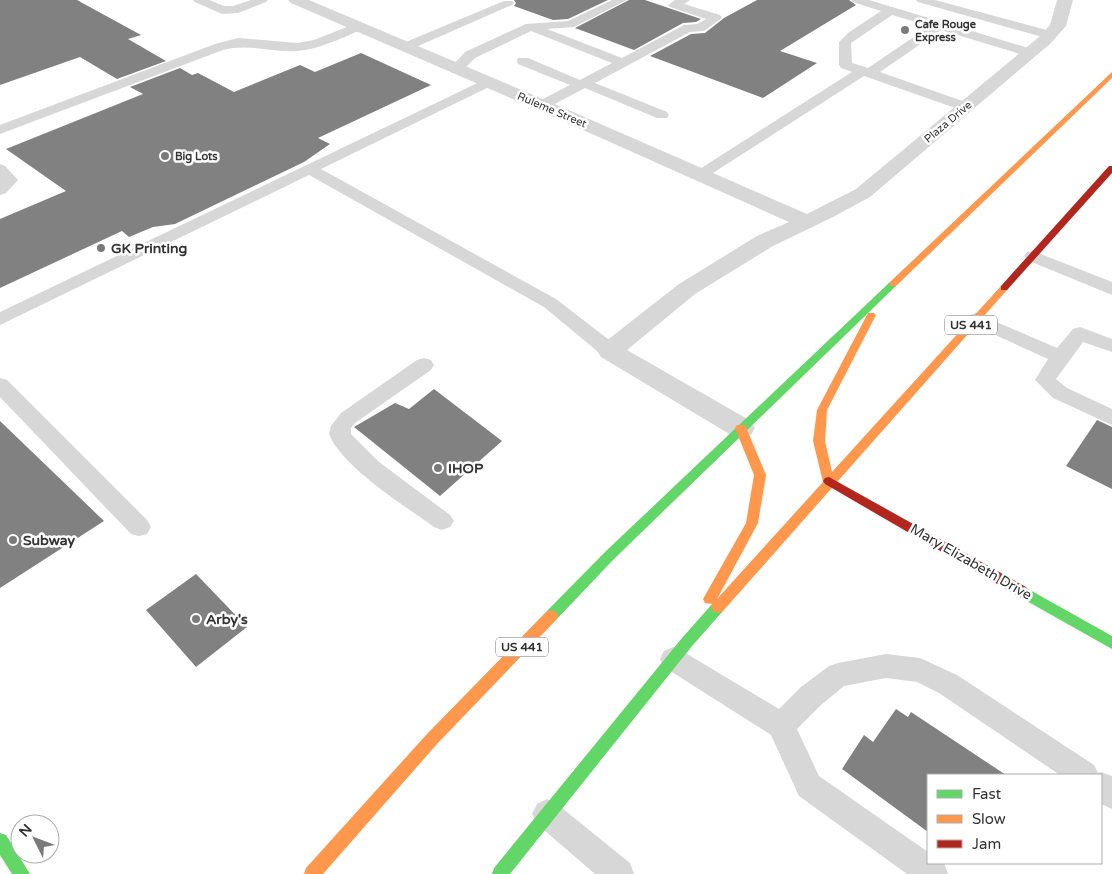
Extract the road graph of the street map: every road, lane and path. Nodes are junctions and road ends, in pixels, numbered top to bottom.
1 (199, 0) edge
2 (262, 0) edge
3 (296, 0) edge
4 (621, 0) edge
5 (660, 0) edge
6 (856, 0) edge
7 (922, 0) edge
8 (970, 0) edge
9 (1065, 0) edge
10 (679, 2) edge
11 (508, 3) dead end
12 (891, 10) junction
13 (958, 10) junction
14 (940, 25) junction
15 (357, 27) junction
16 (530, 27) junction
17 (1050, 35) junction
18 (405, 47) junction
19 (1030, 53) junction
20 (522, 61) dead end
21 (623, 63) junction
22 (456, 69) junction
23 (866, 72) junction
24 (1111, 73) edge
25 (488, 82) junction
26 (582, 84) junction
27 (542, 105) junction
28 (966, 107) junction
29 (662, 115) dead end
30 (0, 130) edge
31 (1112, 168) edge
32 (310, 169) junction
33 (0, 170) edge
34 (700, 175) junction
35 (0, 190) edge
36 (807, 222) junction
37 (1033, 256) junction
38 (1112, 289) edge
39 (882, 296) junction
40 (0, 319) edge
41 (976, 319) junction
42 (1112, 346) edge
43 (610, 351) junction
44 (1060, 356) junction
45 (424, 365) dead end
46 (0, 385) edge
47 (1112, 418) edge
48 (741, 428) junction
49 (830, 481) junction
50 (442, 521) dead end
51 (139, 527) dead end
52 (1112, 644) edge
53 (680, 650) junction
54 (781, 726) junction
55 (1083, 774) edge
56 (547, 814) junction
57 (0, 841) edge
58 (22, 874) edge
59 (312, 874) edge
60 (500, 874) edge
61 (619, 874) edge
62 (934, 874) edge

1 - 2 lane
3 - 15 street, Ruleme Street
4 - 16 lane
5 - 10 lane
6 - 12 lane
7 - 13 lane
8 - 13 lane
9 - 17 street, Plaza Drive
10 - 21 lane
11 - 18 lane
12 - 14 lane
12 - 23 lane
13 - 17 lane
14 - 19 lane
14 - 23 lane
15 - 18 street, Ruleme Street
15 - 30 lane
16 - 21 lane
16 - 22 lane
17 - 19 street, Plaza Drive
18 - 22 street, Ruleme Street
19 - 28 street, Plaza Drive
20 - 26 lane
21 - 26 lane
22 - 25 street, Ruleme Street
23 - 28 lane
23 - 34 lane
24 - 39 main road, US 441
25 - 27 street, Ruleme Street
25 - 32 lane
26 - 27 lane
26 - 29 lane
27 - 34 street, Ruleme Street
28 - 36 street, Plaza Drive
31 - 37 main road, US 441
32 - 40 lane
32 - 43 lane
33 - 35 lane
34 - 36 street, Ruleme Street
36 - 43 street
37 - 38 lane
37 - 41 main road, US 441
39 - 48 main road, US 441
39 - 49 main road
41 - 44 lane
41 - 49 main road, US 441
42 - 44 lane
43 - 48 street
44 - 47 lane
45 - 50 lane
46 - 51 lane
48 - 53 main road
48 - 59 main road, US 441
49 - 52 main road, Mary Elizabeth Drive
49 - 53 main road, US 441
53 - 54 lane
53 - 56 main road, US 441
54 - 55 lane
54 - 62 lane
56 - 60 main road, US 441
56 - 61 lane
57 - 58 main road

